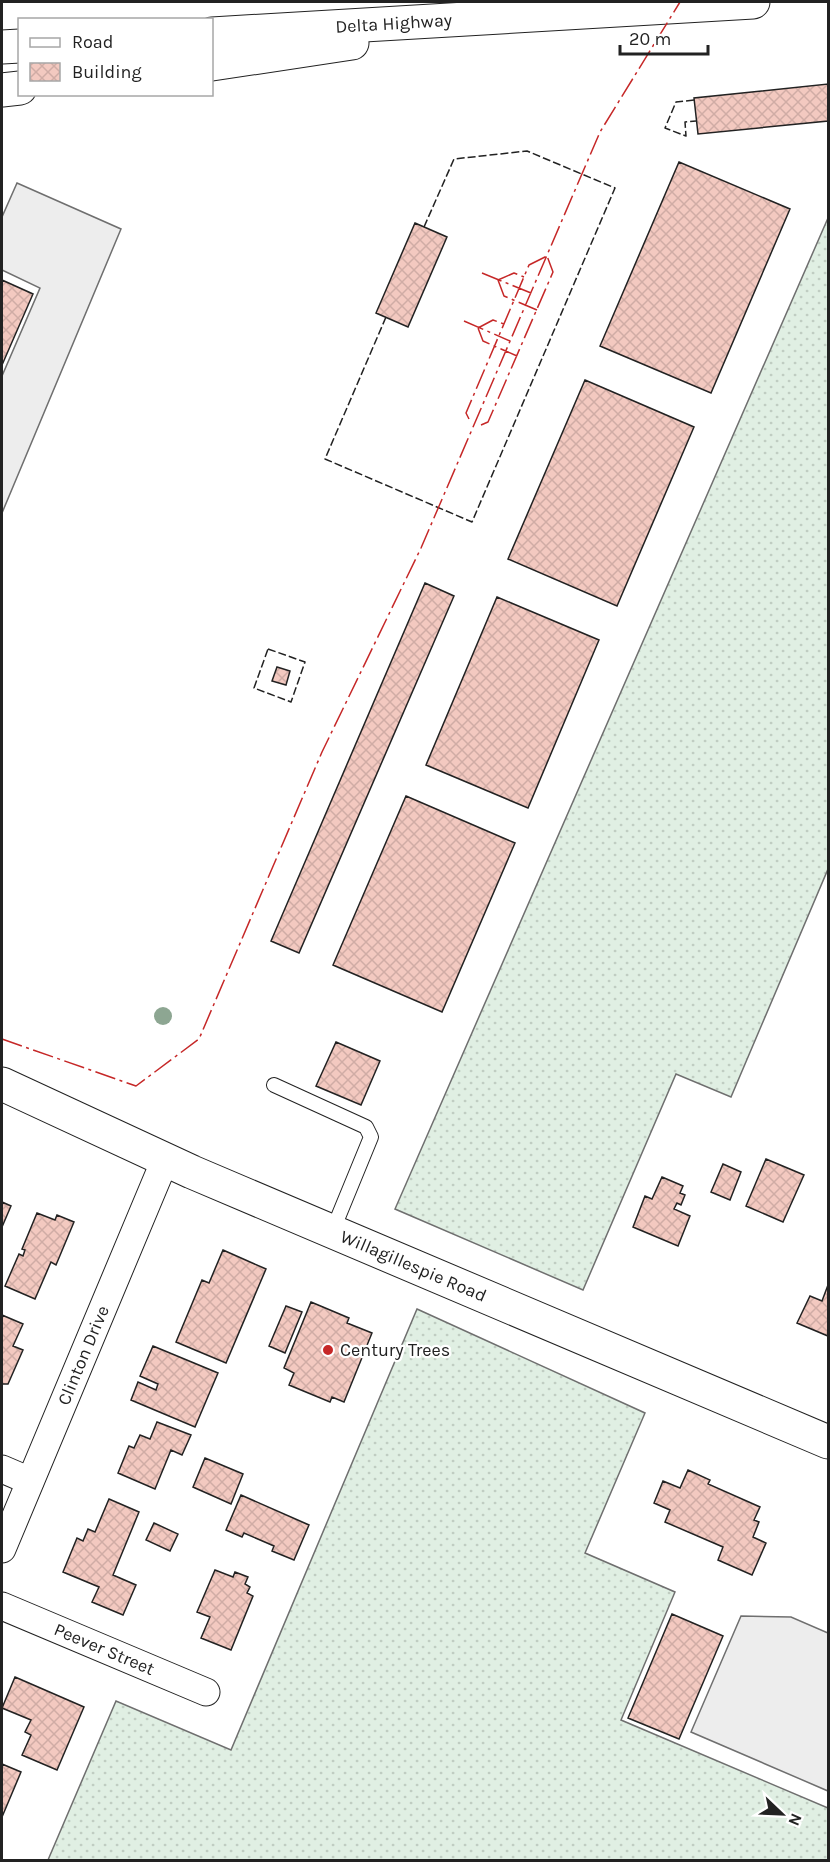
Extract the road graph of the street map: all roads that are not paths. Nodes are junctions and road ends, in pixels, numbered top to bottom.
1 (753, 2) edge
2 (516, 15) junction
3 (213, 34) edge
4 (18, 46) edge
5 (2, 47) edge
6 (213, 64) edge
7 (18, 88) edge
8 (2, 90) edge
9 (2, 1084) edge
10 (274, 1084) dead end
11 (165, 1160) junction
12 (332, 1232) junction
13 (828, 1442) edge
14 (2, 1469) edge
15 (30, 1481) junction
16 (2, 1549) edge
17 (2, 1606) edge
18 (206, 1692) dead end

1 - 2 main road, Delta Highway
2 - 3 main road, Delta Highway
2 - 6 main road
4 - 5 main road
7 - 8 main road
9 - 11 main road, Willagillespie Road
10 - 12 lane
11 - 12 main road, Willagillespie Road
11 - 15 street, Clinton Drive
12 - 13 main road, Willagillespie Road
14 - 15 street
15 - 16 street, Clinton Drive
17 - 18 street, Peever Street

